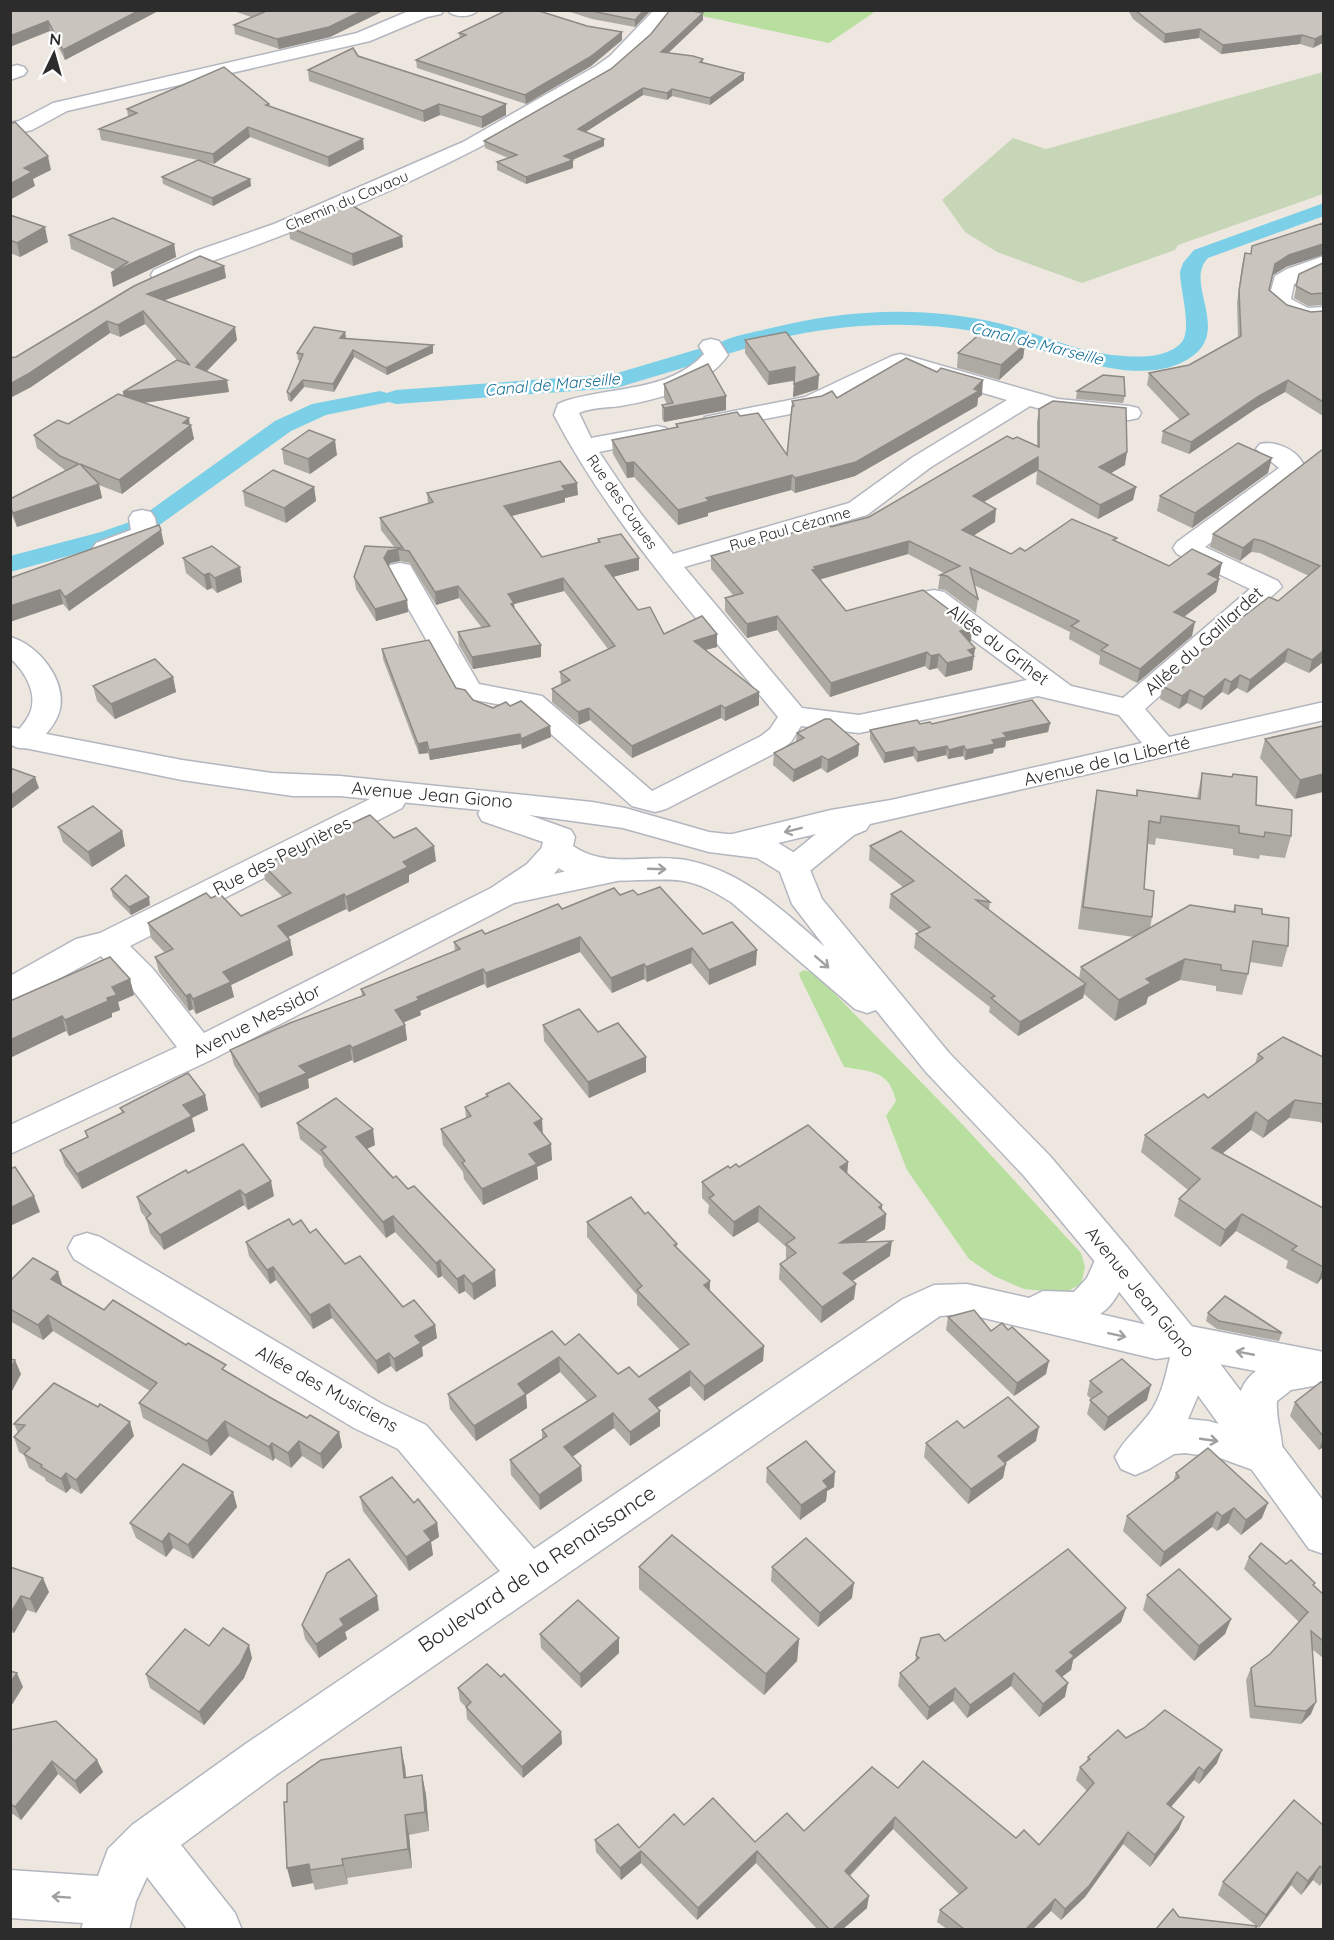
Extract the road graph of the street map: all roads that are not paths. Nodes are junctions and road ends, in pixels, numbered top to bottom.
1 (435, 10) edge
2 (456, 10) edge
3 (469, 10) edge
4 (665, 10) edge
5 (614, 31) edge
6 (642, 36) junction
7 (507, 106) edge
8 (529, 113) junction
9 (10, 129) edge
10 (1323, 263) edge
11 (144, 283) edge
12 (1323, 314) edge
13 (713, 351) dead end
14 (1027, 398) junction
15 (1129, 413) edge
16 (583, 447) junction
17 (1269, 449) dead end
18 (144, 523) dead end
19 (83, 557) edge
20 (667, 564) junction
21 (400, 571) dead end
22 (934, 598) edge
23 (10, 645) edge
24 (1062, 692) junction
25 (1129, 708) junction
26 (1323, 711) edge
27 (792, 716) junction
28 (18, 738) edge
29 (1163, 749) junction
30 (272, 783) junction
31 (391, 801) junction
32 (891, 810) junction
33 (592, 812) junction
34 (558, 843) junction
35 (731, 844) junction
36 (795, 872) junction
37 (606, 873) junction
38 (741, 892) junction
39 (502, 896) junction
40 (108, 943) junction
41 (10, 991) edge
42 (199, 1051) junction
43 (938, 1064) junction
44 (10, 1141) edge
45 (87, 1248) dead end
46 (1114, 1258) junction
47 (999, 1305) junction
48 (1185, 1347) junction
49 (1323, 1370) edge
50 (1264, 1456) junction
51 (1323, 1536) edge
52 (530, 1574) junction
53 (148, 1841) junction
54 (10, 1894) edge
55 (109, 1915) edge
56 (218, 1929) edge

1 - 9 street
2 - 3 street
4 - 6 street, Chemin du Cavaou
5 - 6 street
6 - 8 street, Chemin du Cavaou
7 - 8 street
8 - 11 street, Chemin du Cavaou
10 - 12 street
13 - 16 street
14 - 15 street, Rue des Cuques
14 - 16 street, Rue des Cuques
14 - 20 street, Rue Paul Cézanne
16 - 20 street, Rue des Cuques
17 - 25 street, Allée du Gaillardet
18 - 19 street
20 - 27 street, Rue des Cuques
21 - 27 street
22 - 24 street, Allée du Grihet
23 - 28 street
24 - 25 street
24 - 27 street
25 - 29 street, Allée du Gaillardet
26 - 29 street, Avenue de la Liberté
28 - 30 street, Avenue Jean Giono
29 - 32 street, Avenue de la Liberté
30 - 31 street, Avenue Jean Giono
30 - 33 street, Avenue Jean Giono
31 - 34 street, Avenue Jean Giono
31 - 40 street, Rue des Peynières
32 -> 35 street, Avenue de la Liberté
32 - 36 street, Avenue de la Liberté
33 - 34 street
33 - 35 street, Avenue Jean Giono
34 - 37 street, Avenue Jean Giono
34 - 39 street, Avenue Messidor
35 - 36 street, Avenue Jean Giono
36 - 38 street, Avenue Jean Giono
36 - 43 street, Avenue Jean Giono
37 -> 38 street, Avenue Jean Giono
37 - 39 street, Avenue Messidor
38 -> 43 street, Avenue Jean Giono
39 - 42 street, Avenue Messidor
40 - 41 street, Rue des Peynières
40 - 42 street
42 - 44 street, Avenue Messidor
43 - 46 street, Avenue Jean Giono
45 - 52 street, Allée des Musiciens
46 - 47 street
46 - 48 street, Avenue Jean Giono
47 -> 48 street
47 - 52 street, Boulevard de la Renaissance
49 -> 48 street
48 - 50 street, Avenue Jean Giono
48 -> 50 street
49 - 50 street
50 - 51 street, Avenue Jean Giono
52 - 53 street, Boulevard de la Renaissance
53 - 55 street, Boulevard de la Renaissance
53 - 56 street
55 -> 54 street

